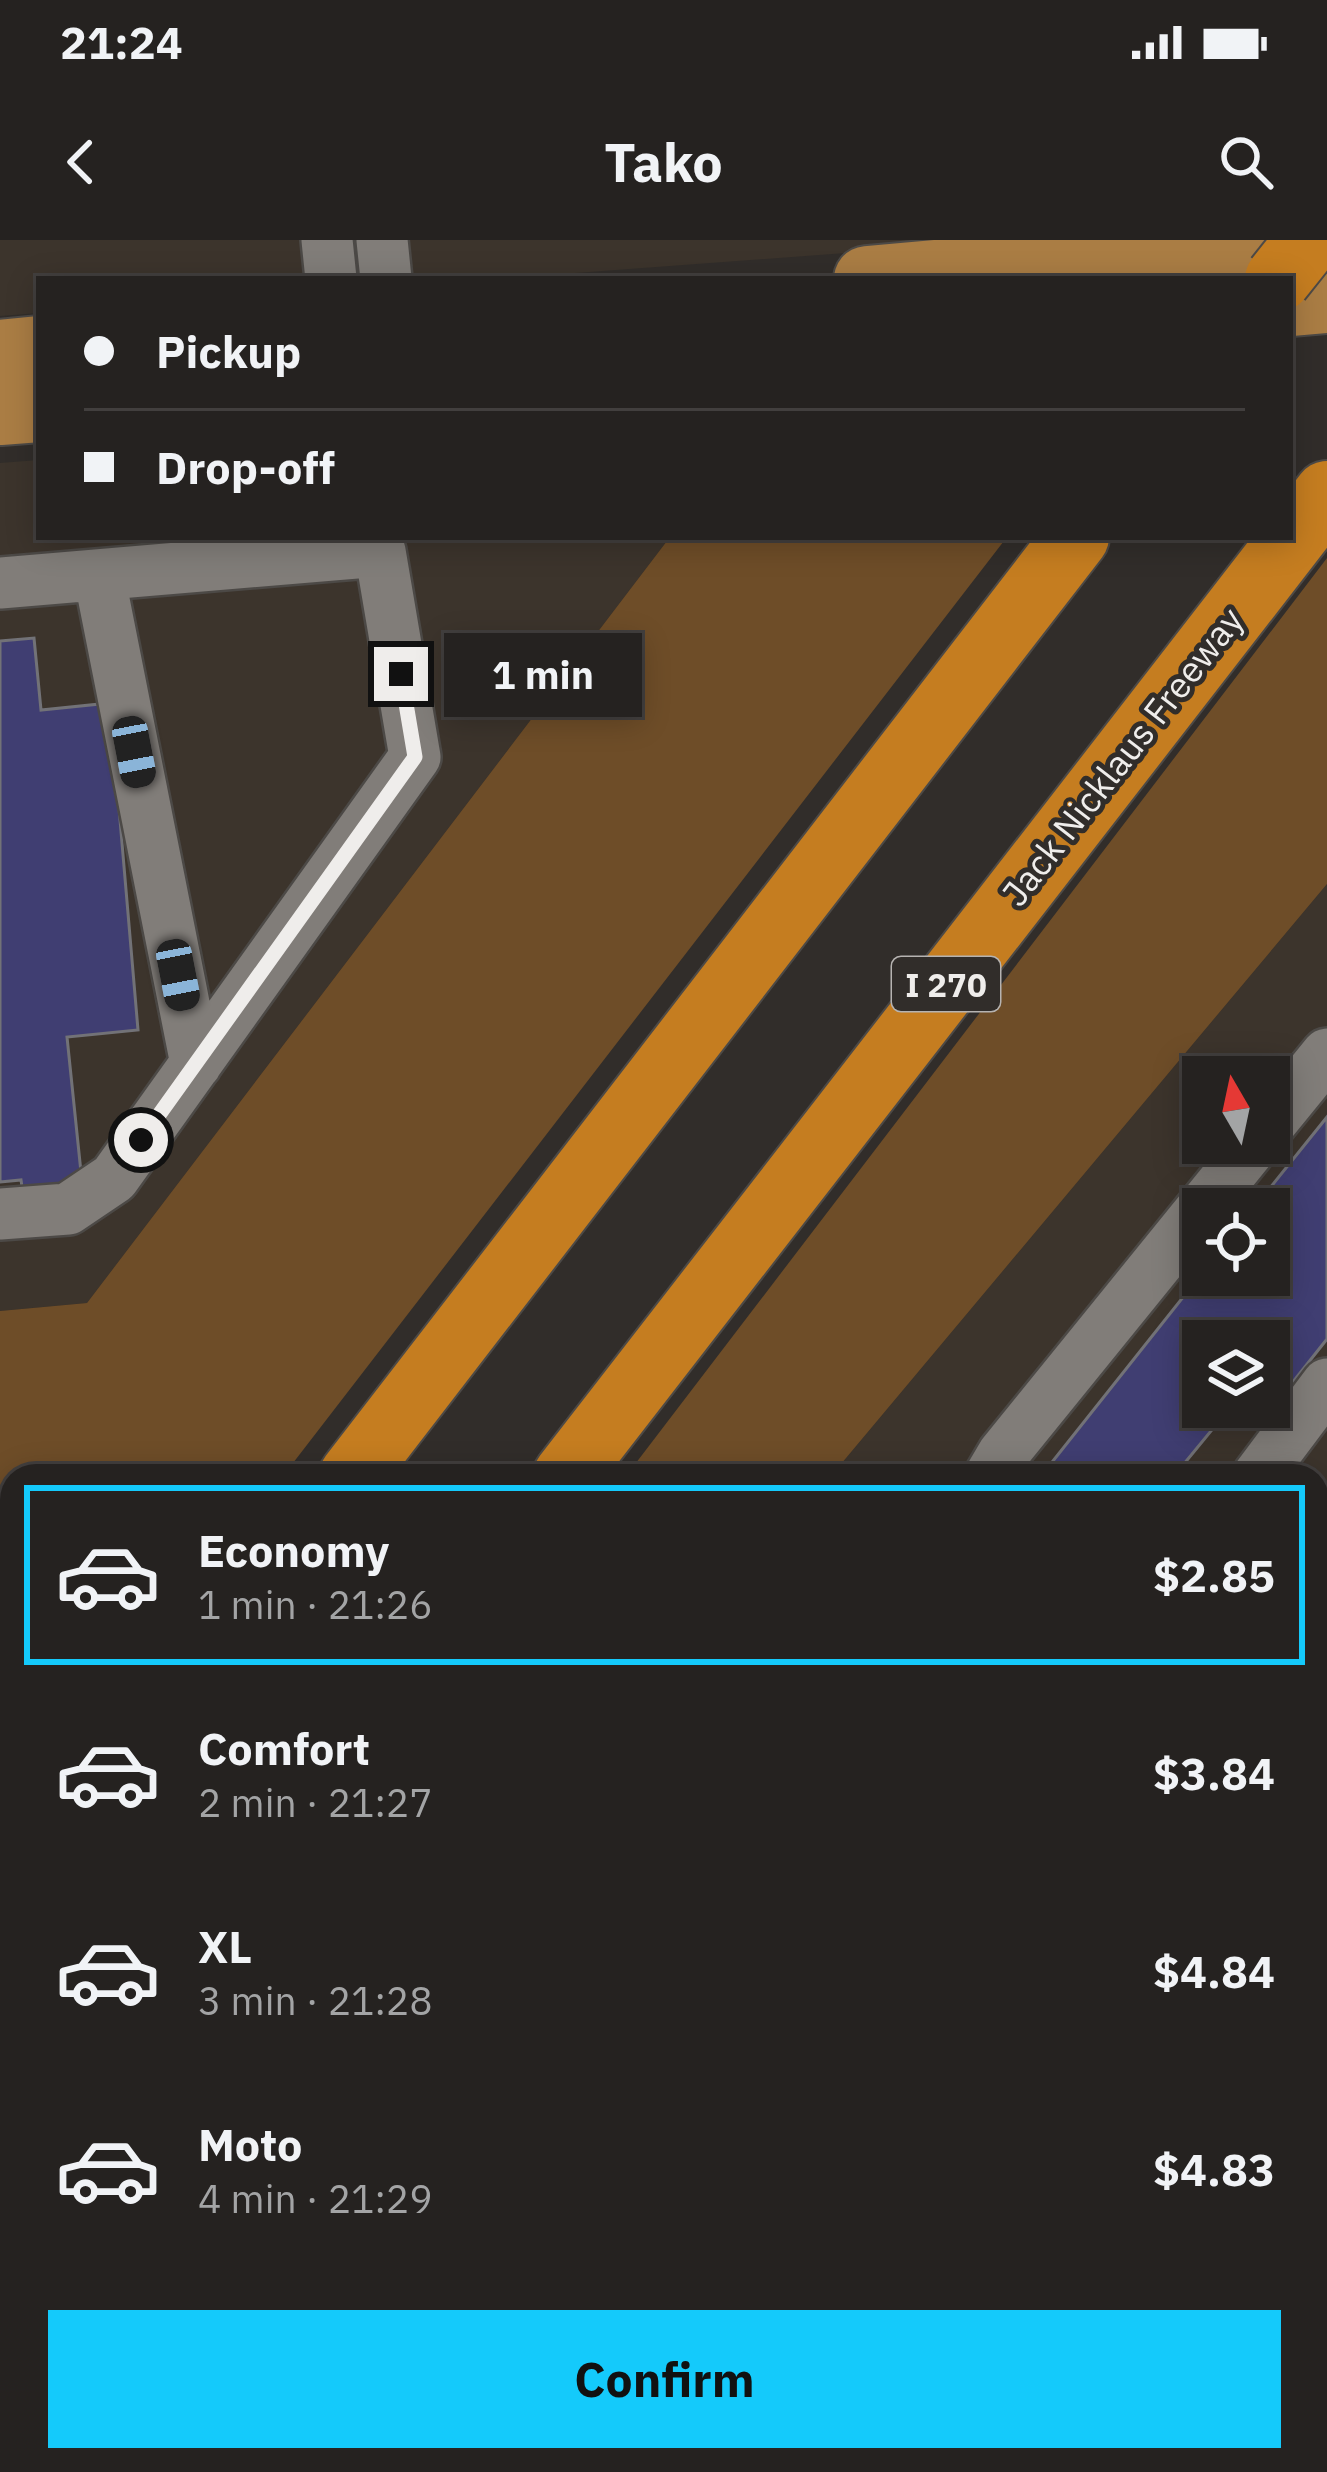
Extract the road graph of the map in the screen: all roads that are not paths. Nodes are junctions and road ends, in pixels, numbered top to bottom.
1 (327, 240) edge
2 (382, 240) edge
3 (1310, 240) edge
4 (331, 276) edge
5 (386, 276) edge
6 (901, 276) edge
7 (1280, 276) edge
8 (1327, 300) edge
9 (1293, 303) edge
10 (36, 349) edge
11 (0, 352) edge
12 (36, 409) edge
13 (0, 412) edge
14 (1327, 494) edge
15 (1293, 538) edge
16 (1074, 540) edge
17 (1291, 540) edge
18 (379, 542) edge
19 (99, 575) junction
20 (0, 583) edge
21 (1327, 1054) edge
22 (196, 1064) junction
23 (1290, 1099) edge
24 (1238, 1164) edge
25 (0, 1214) edge
26 (1327, 1384) edge
27 (361, 1464) edge
28 (575, 1464) edge
29 (1000, 1464) edge
30 (1267, 1464) edge

1 - 4 street
2 - 5 street
3 - 6 main road
3 - 7 highway, bridge
8 - 9 main road
10 - 11 main road
12 - 13 main road
14 - 15 highway, Jack Nicklaus Freeway / I 270
16 - 27 highway
17 - 28 highway, Jack Nicklaus Freeway / I 270
18 - 19 street
18 - 22 street
19 - 20 street
19 - 22 street
21 - 23 street
22 - 25 street
24 - 29 street
26 - 30 street

